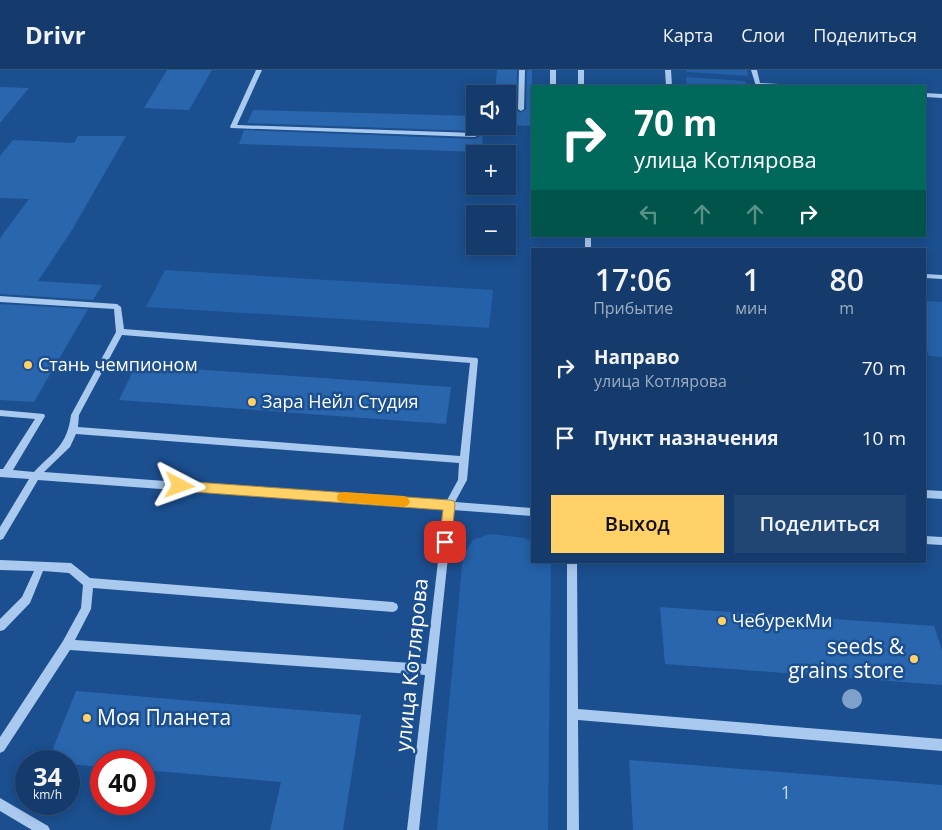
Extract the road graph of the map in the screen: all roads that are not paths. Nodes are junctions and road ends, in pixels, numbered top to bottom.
1 (259, 70) edge
2 (522, 70) edge
3 (553, 70) edge
4 (581, 70) edge
5 (668, 70) edge
6 (754, 70) edge
7 (553, 85) edge
8 (581, 85) edge
9 (669, 85) edge
10 (758, 85) edge
11 (926, 95) edge
12 (942, 96) edge
13 (521, 109) dead end
14 (466, 135) edge
15 (926, 276) edge
16 (942, 277) edge
17 (0, 299) edge
18 (120, 332) junction
19 (0, 413) edge
20 (73, 430) junction
21 (464, 460) junction
22 (3, 473) edge
23 (36, 475) junction
24 (926, 494) edge
25 (942, 495) edge
26 (449, 505) junction
27 (531, 512) edge
28 (0, 536) edge
29 (926, 540) edge
30 (942, 541) edge
31 (572, 563) edge
32 (0, 565) edge
33 (40, 568) junction
34 (88, 583) junction
35 (394, 607) dead end
36 (0, 626) edge
37 (67, 645) junction
38 (431, 670) junction
39 (572, 714) junction
40 (942, 745) edge
41 (0, 747) edge
42 (0, 804) edge
43 (44, 830) edge
44 (412, 830) edge
45 (573, 830) edge

1 - 14 lane
2 - 13 street
3 - 7 street
4 - 8 street
5 - 9 street
6 - 10 street
11 - 12 lane
15 - 16 street
17 - 18 street
18 - 20 street
18 - 21 street
19 - 22 street
20 - 21 street
20 - 23 street
21 - 26 street
22 - 23 street
23 - 26 street
23 - 28 street
24 - 25 street
26 - 27 street
26 - 38 street, улица Котлярова
29 - 30 street
31 - 39 street
32 - 33 street
33 - 34 street
33 - 36 street
34 - 35 street
34 - 37 street
37 - 38 street
37 - 41 street
38 - 44 street, улица Котлярова
39 - 40 street
39 - 45 street
42 - 43 lane

